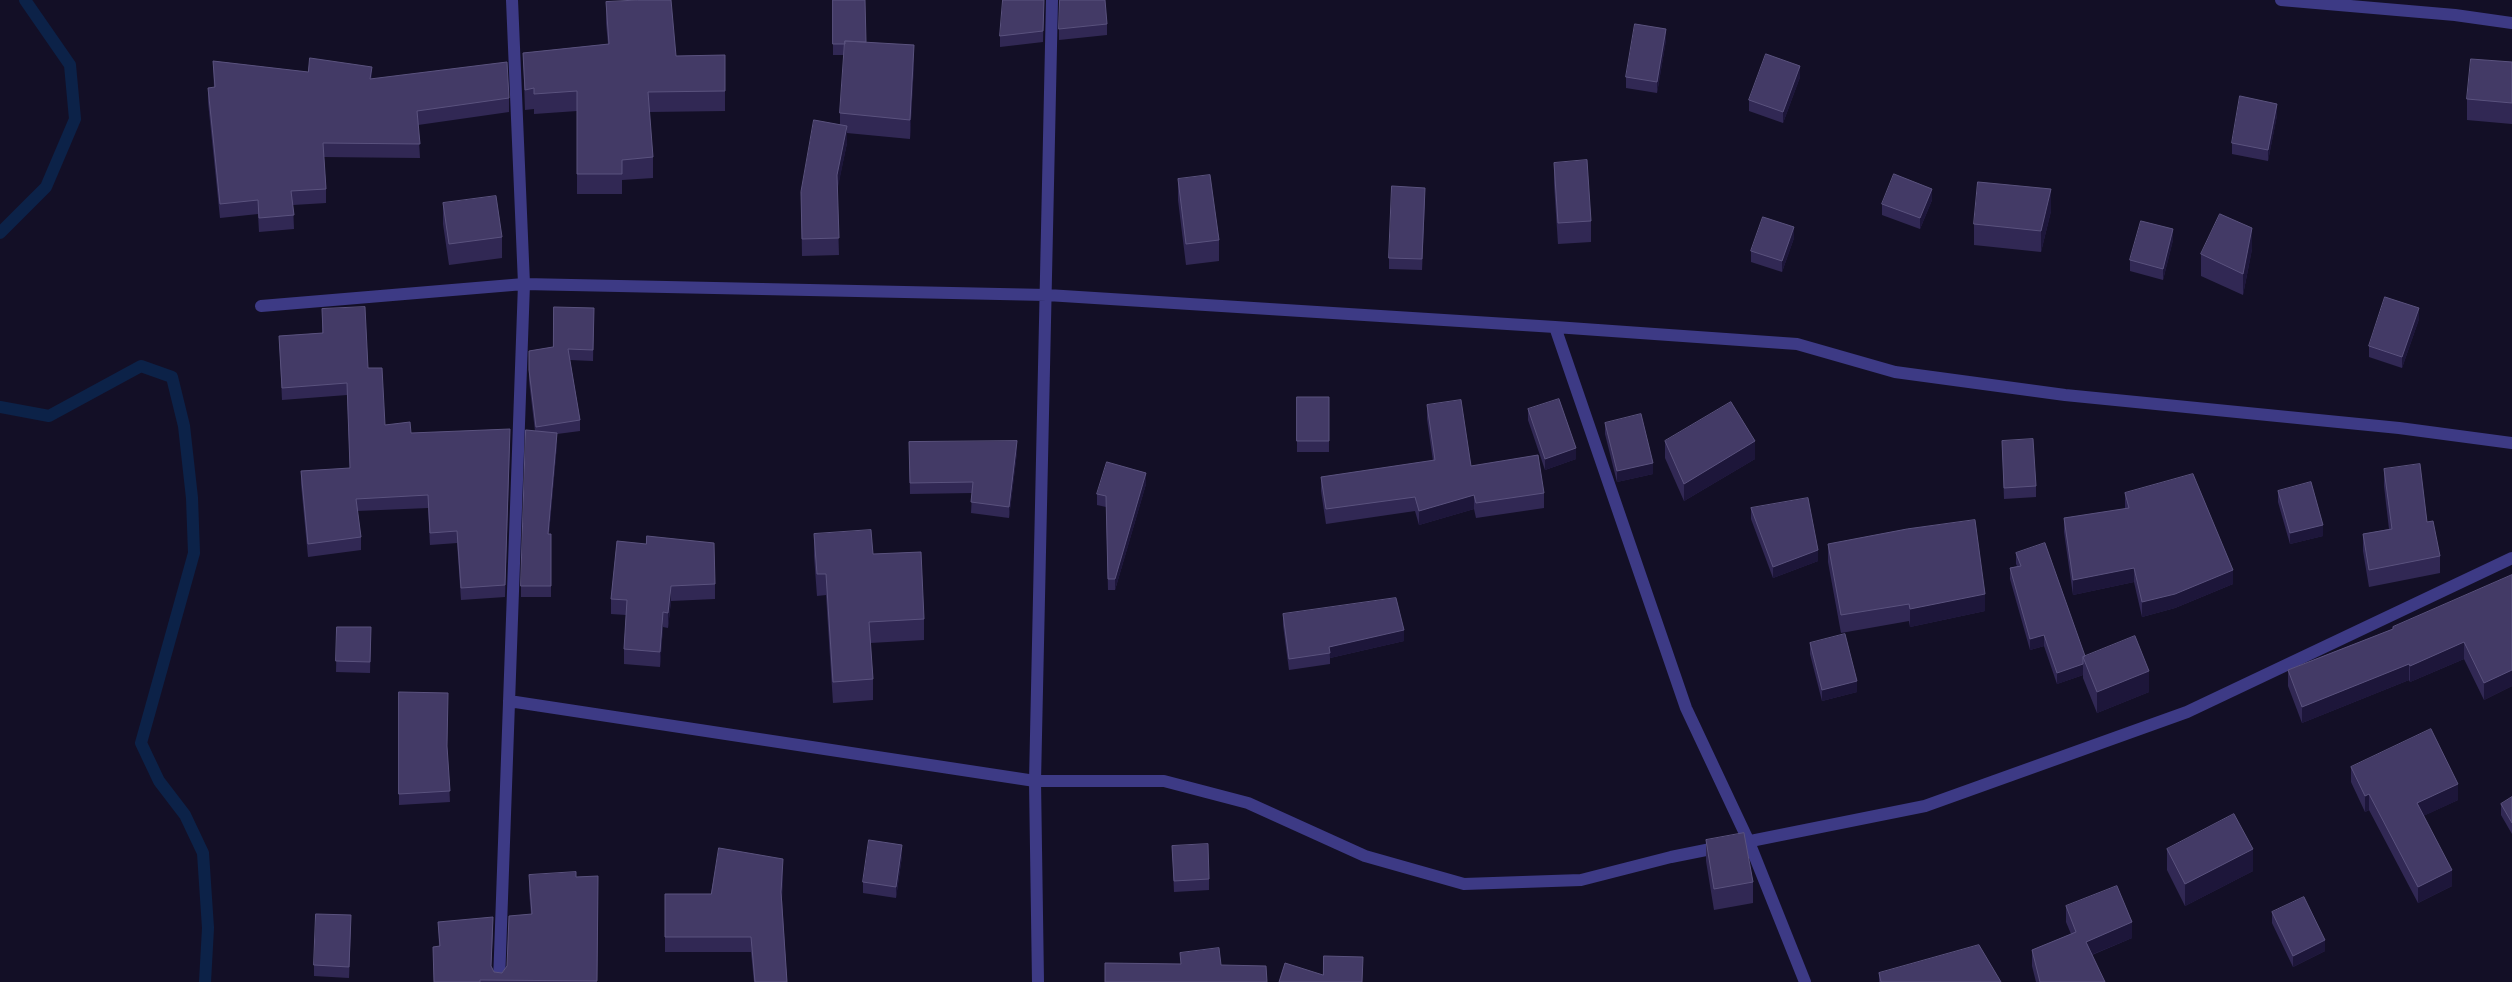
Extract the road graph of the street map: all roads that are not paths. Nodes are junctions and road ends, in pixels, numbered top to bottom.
1 (512, 0) edge
2 (1052, 0) edge
3 (2281, 0) edge
4 (2512, 23) edge
5 (524, 284) junction
6 (1047, 296) junction
7 (261, 306) dead end
8 (1555, 327) junction
9 (2512, 442) edge
10 (2512, 558) edge
11 (509, 701) junction
12 (1035, 781) junction
13 (1749, 842) junction
14 (500, 982) edge
15 (1038, 982) edge
16 (1805, 982) edge

1 - 5 street
2 - 6 street
3 - 4 street
5 - 6 street
5 - 7 street
5 - 11 street
6 - 8 street
6 - 12 street
8 - 9 street
8 - 13 street
10 - 13 street
11 - 12 street
11 - 14 street
12 - 13 street
12 - 15 street
13 - 16 street

